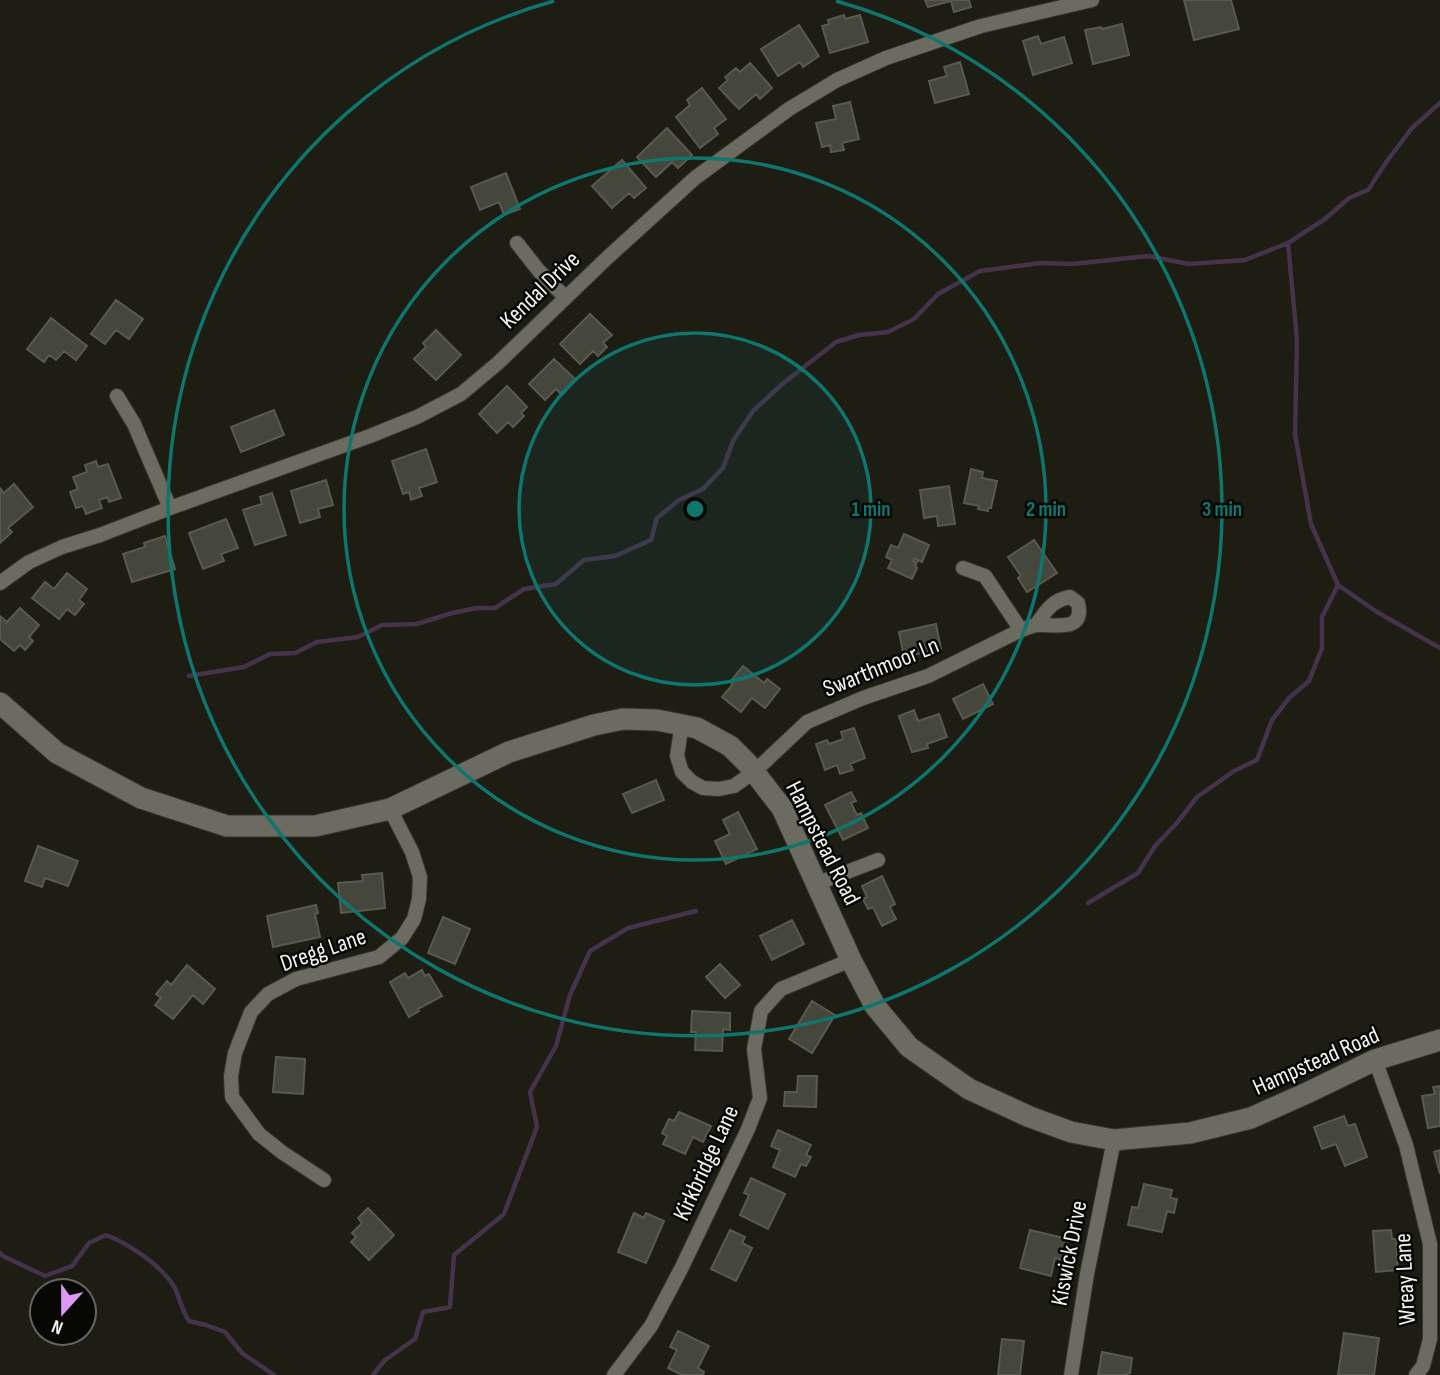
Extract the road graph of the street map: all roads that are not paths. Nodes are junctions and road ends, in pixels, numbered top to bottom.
1 (1092, 0) edge
2 (1057, 4) edge
3 (517, 243) dead end
4 (565, 297) junction
5 (117, 396) dead end
6 (170, 508) junction
7 (963, 568) dead end
8 (0, 583) edge
9 (1036, 625) dead end
10 (1021, 630) junction
11 (0, 704) edge
12 (682, 724) junction
13 (755, 771) junction
14 (390, 808) junction
15 (878, 860) dead end
16 (816, 884) junction
17 (850, 960) junction
18 (1440, 1040) edge
19 (1375, 1060) junction
20 (1114, 1140) junction
21 (324, 1180) dead end
22 (614, 1375) edge
23 (1071, 1375) edge
24 (1416, 1375) edge

1 - 2 street, Kendal Drive
2 - 4 street, Kendal Drive
3 - 4 street
4 - 6 street, Kendal Drive
5 - 6 street
6 - 8 street, Kendal Drive
7 - 10 street
9 - 10 street, Swarthmoor Ln
10 - 13 street, Swarthmoor Ln
11 - 14 street, Hampstead Road
12 - 13 street, Hampstead Road
12 - 13 street, Swarthmoor Ln
12 - 14 street, Hampstead Road
13 - 16 street, Hampstead Road
14 - 21 street, Dregg Lane
15 - 16 street
16 - 17 street, Hampstead Road
17 - 20 street, Hampstead Road
17 - 22 street, Kirkbridge Lane
18 - 19 street, Hampstead Road
19 - 20 street, Hampstead Road
19 - 24 street, Wreay Lane
20 - 23 street, Kiswick Drive

